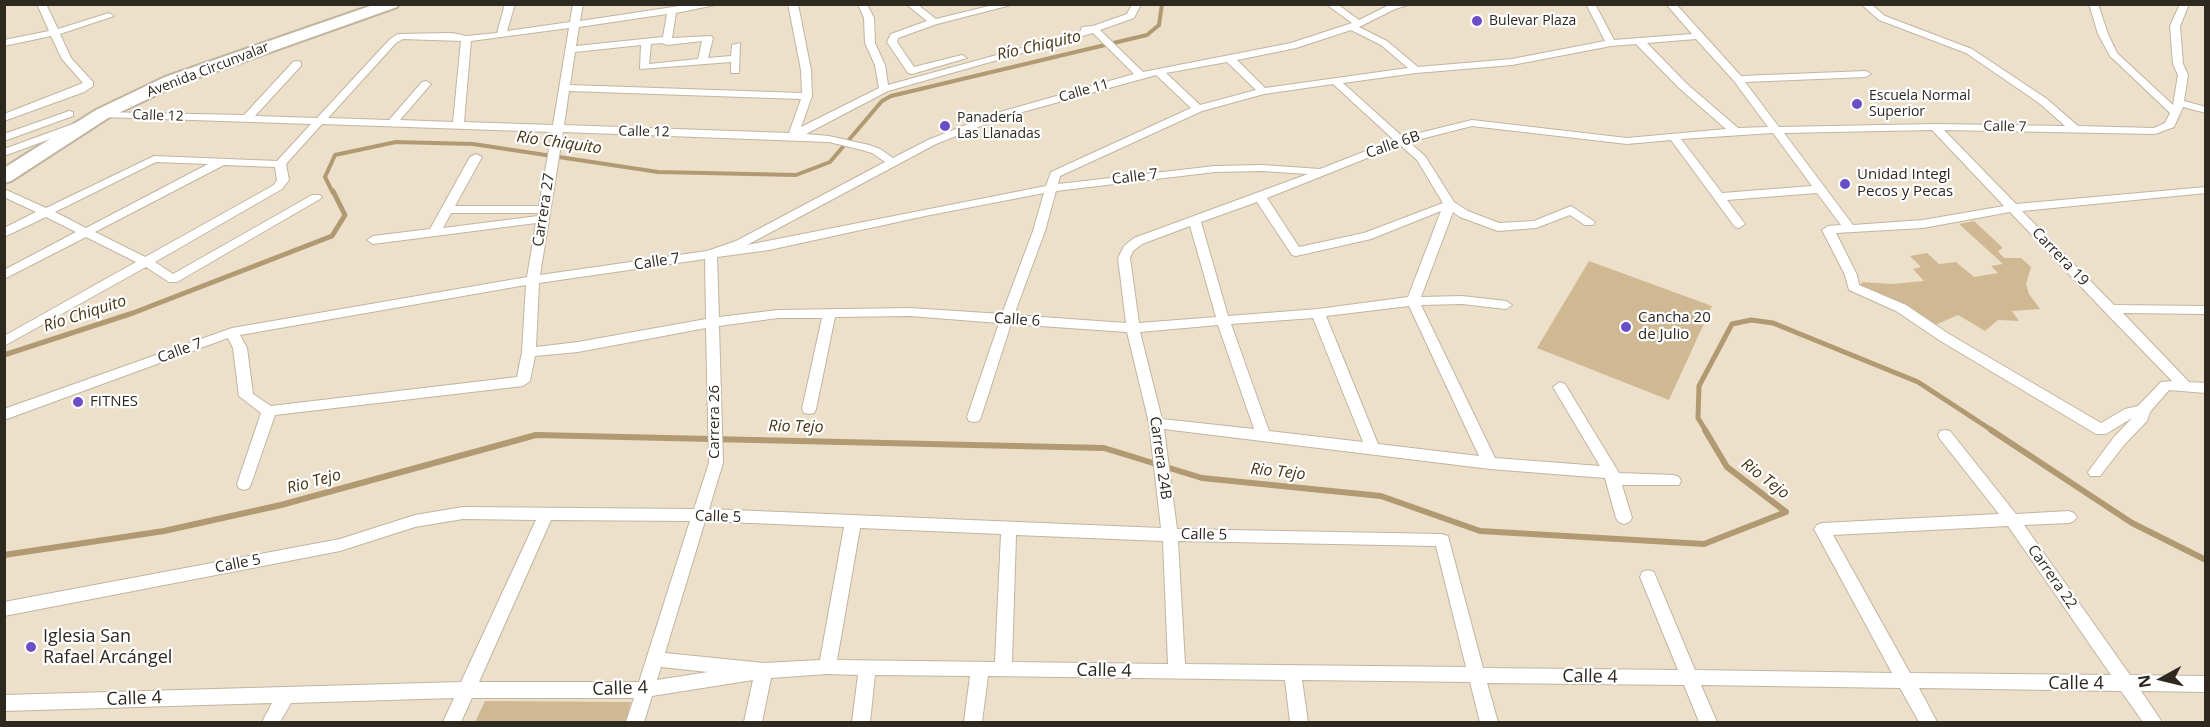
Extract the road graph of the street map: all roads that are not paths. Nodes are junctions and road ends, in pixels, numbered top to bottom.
1 (41, 4) edge
2 (392, 4) edge
3 (510, 4) edge
4 (578, 4) edge
5 (716, 4) edge
6 (793, 4) edge
7 (862, 4) edge
8 (910, 4) edge
9 (1330, 4) edge
10 (1407, 4) edge
11 (1590, 4) edge
12 (1670, 4) edge
13 (1865, 4) edge
14 (2093, 4) edge
15 (2185, 4) edge
16 (1006, 5) edge
17 (1135, 5) edge
18 (1393, 6) edge
19 (646, 10) edge
20 (672, 11) junction
21 (109, 16) dead end
22 (934, 22) junction
23 (1355, 25) junction
24 (574, 26) junction
25 (1094, 29) junction
26 (54, 33) junction
27 (501, 35) junction
28 (1698, 36) junction
29 (466, 39) junction
30 (668, 39) junction
31 (646, 41) junction
32 (1639, 41) junction
33 (4, 43) edge
34 (1611, 43) junction
35 (737, 45) dead end
36 (571, 50) junction
37 (1229, 58) junction
38 (736, 59) junction
39 (702, 62) junction
40 (297, 64) dead end
41 (1416, 70) junction
42 (735, 71) dead end
43 (1158, 71) junction
44 (1866, 74) dead end
45 (1141, 75) junction
46 (1738, 79) junction
47 (1337, 83) junction
48 (426, 84) dead end
49 (565, 88) junction
50 (884, 89) junction
51 (1263, 91) junction
52 (807, 96) junction
53 (2177, 107) junction
54 (1198, 110) junction
55 (2205, 110) edge
56 (69, 114) dead end
57 (99, 116) junction
58 (4, 118) edge
59 (247, 118) junction
60 (320, 121) junction
61 (392, 123) junction
62 (458, 125) junction
63 (1935, 127) junction
64 (2074, 128) junction
65 (557, 130) junction
66 (1779, 131) junction
67 (1735, 132) junction
68 (793, 136) junction
69 (1674, 137) junction
70 (4, 138) edge
71 (1402, 140) junction
72 (4, 153) edge
73 (476, 157) dead end
74 (223, 161) junction
75 (893, 163) junction
76 (280, 164) junction
77 (1322, 171) junction
78 (4, 177) edge
79 (1051, 188) junction
80 (1820, 189) junction
81 (2205, 190) edge
82 (4, 192) edge
83 (316, 197) dead end
84 (1260, 197) junction
85 (1719, 197) junction
86 (1450, 204) junction
87 (2012, 208) junction
88 (447, 209) junction
89 (47, 212) junction
90 (543, 215) junction
91 (1195, 222) junction
92 (1588, 222) dead end
93 (1739, 224) dead end
94 (1850, 229) junction
95 (4, 232) edge
96 (89, 232) junction
97 (434, 233) junction
98 (373, 240) dead end
99 (1128, 249) joint
100 (711, 254) junction
101 (146, 262) junction
102 (4, 275) edge
103 (533, 280) junction
104 (1413, 301) junction
105 (1506, 305) dead end
106 (2110, 309) junction
107 (2205, 310) edge
108 (1318, 313) junction
109 (830, 315) junction
110 (1006, 320) junction
111 (1222, 320) junction
112 (714, 322) junction
113 (1133, 328) junction
114 (232, 332) junction
115 (4, 342) edge
116 (529, 352) junction
117 (1560, 387) dead end
118 (2185, 387) junction
119 (2205, 388) edge
120 (810, 409) dead end
121 (2144, 410) junction
122 (269, 411) junction
123 (4, 415) edge
124 (974, 417) dead end
125 (1156, 423) junction
126 (1263, 434) junction
127 (1945, 435) dead end
128 (1372, 447) junction
129 (1490, 463) junction
130 (2095, 472) dead end
131 (1612, 476) junction
132 (1674, 481) dead end
133 (244, 484) dead end
134 (546, 514) junction
135 (701, 516) junction
136 (2069, 517) dead end
137 (1624, 518) dead end
138 (2011, 518) junction
139 (853, 522) junction
140 (1009, 528) junction
141 (1170, 535) junction
142 (1648, 577) dead end
143 (4, 609) edge
144 (654, 659) junction
145 (827, 667) junction
146 (867, 668) junction
147 (980, 669) junction
148 (764, 670) junction
149 (1003, 670) junction
150 (1177, 671) junction
151 (1292, 672) junction
152 (1477, 674) junction
153 (1691, 679) junction
154 (1906, 682) junction
155 (2127, 684) junction
156 (2205, 684) edge
157 (466, 690) junction
158 (644, 690) junction
159 (286, 695) junction
160 (4, 703) edge
161 (271, 723) edge
162 (452, 723) edge
163 (635, 723) edge
164 (753, 723) edge
165 (861, 723) edge
166 (973, 723) edge
167 (1299, 723) edge
168 (1489, 723) edge
169 (1708, 723) edge
170 (1928, 723) edge
171 (2153, 723) edge

1 - 26 street
2 - 57 main road, Avenida Circunvalar
3 - 27 street
4 - 24 street, Carrera 27
5 - 20 street
6 - 52 street
7 - 50 street
8 - 22 street
9 - 23 street
10 - 18 street, Calle 11
11 - 34 street
12 - 28 street
13 - 64 street
14 - 53 street
15 - 53 street
16 - 22 street
17 - 25 street
18 - 23 street, Calle 11
19 - 20 street
19 - 24 street
20 - 30 street
21 - 26 street
22 - 25 street
23 - 37 street, Calle 11
23 - 41 street
24 - 27 street
24 - 36 street, Carrera 27
25 - 45 street
25 - 50 street, Calle 12
26 - 33 street
26 - 58 street
27 - 29 street
28 - 32 street
28 - 46 street
29 - 60 street
29 - 62 street
30 - 31 street
30 - 39 street
31 - 36 street
31 - 39 street
32 - 34 street
32 - 67 street
34 - 41 street
35 - 38 street
36 - 49 street, Carrera 27
37 - 43 street, Calle 11
37 - 51 street
38 - 39 street
38 - 42 street
40 - 59 street
41 - 47 street
43 - 45 street, Calle 11
43 - 54 street
44 - 46 street
45 - 75 street, Calle 11
46 - 66 street
47 - 51 street
47 - 71 street
48 - 61 street
49 - 52 street
49 - 65 street, Carrera 27
50 - 68 street, Calle 12
51 - 54 street
52 - 68 street
53 - 55 street
53 - 64 street, Calle 7
54 - 79 street
56 - 70 street
57 - 59 street, Calle 12
57 - 72 street
57 - 78 main road, Avenida Circunvalar
59 - 60 street, Calle 12
60 - 61 street, Calle 12
60 - 76 street
61 - 62 street, Calle 12
62 - 65 street, Calle 12
63 - 64 street, Calle 7
63 - 66 street, Calle 7
63 - 87 street, Carrera 19
65 - 68 street, Calle 12
65 - 90 street, Carrera 27
66 - 67 street, Calle 7
66 - 80 street
67 - 69 street, Calle 7
68 - 75 street
69 - 71 street, Calle 6B
69 - 85 street
71 - 77 street, Calle 6B
71 - 86 street
73 - 88 street
74 - 76 street
74 - 89 street
74 - 96 street
75 - 100 street, Calle 11
76 - 101 street
77 - 79 street, Calle 7
77 - 84 street, Calle 6B
79 - 100 street, Calle 7
79 - 110 street
80 - 85 street
80 - 94 street
81 - 87 street
82 - 89 street
83 - 101 street
84 - 86 street
84 - 91 street, Calle 6B
85 - 93 street
86 - 92 street
86 - 104 street
87 - 94 street
87 - 106 street, Carrera 19
88 - 90 street
88 - 97 street
89 - 95 street
89 - 96 street
90 - 97 street
90 - 103 street, Carrera 27
91 - 99 street, Calle 6B
91 - 111 street
94 - 121 street
96 - 101 street
96 - 102 street
97 - 98 street
99 - 113 street, Carrera 24B
100 - 103 street, Calle 7
100 - 112 street, Carrera 26
101 - 115 street
103 - 114 street, Calle 7
103 - 116 street, Carrera 27
104 - 105 street, Calle 6
104 - 108 street, Calle 6
104 - 129 street
106 - 107 street
106 - 118 street, Carrera 19
108 - 111 street, Calle 6
108 - 128 street
109 - 110 street, Calle 6
109 - 112 street, Calle 6
109 - 120 street
110 - 113 street, Calle 6
110 - 124 street
111 - 113 street, Calle 6
111 - 126 street
112 - 116 street, Calle 6
112 - 135 street, Carrera 26
113 - 125 street, Carrera 24B
114 - 122 street
114 - 123 street, Calle 7
116 - 122 street, Carrera 27
117 - 131 street
118 - 119 street
118 - 121 street
121 - 130 street
122 - 133 street
125 - 126 street
125 - 141 street, Carrera 24B
126 - 128 street
127 - 138 street, Carrera 22
128 - 129 street
129 - 131 street
131 - 132 street
131 - 137 street
134 - 135 street, Calle 5
134 - 143 street, Calle 5
134 - 157 street
135 - 139 street, Calle 5
135 - 144 street, Carrera 26
136 - 138 street
138 - 154 street
138 - 155 street, Carrera 22
139 - 140 street, Calle 5
139 - 145 street
140 - 141 street, Calle 5
140 - 149 street
141 - 150 street, Carrera 24B
141 - 152 street, Calle 5
142 - 153 street
144 - 148 street
144 - 158 street, Carrera 26
145 - 146 street, Calle 4
145 - 148 street, Calle 4
146 - 147 street, Calle 4
146 - 165 street
147 - 149 street, Calle 4
147 - 166 street
148 - 158 street, Calle 4
148 - 164 street
149 - 150 street, Calle 4
150 - 151 street, Calle 4
151 - 152 street, Calle 4
151 - 167 street
152 - 153 street, Calle 4
152 - 168 street
153 - 154 street, Calle 4
153 - 169 street
154 - 155 street, Calle 4
154 - 170 street
155 - 156 street, Calle 4
155 - 171 street, Carrera 22
157 - 158 street, Calle 4
157 - 159 street, Calle 4
157 - 162 street
158 - 163 street, Carrera 26
159 - 160 street, Calle 4
159 - 161 street

